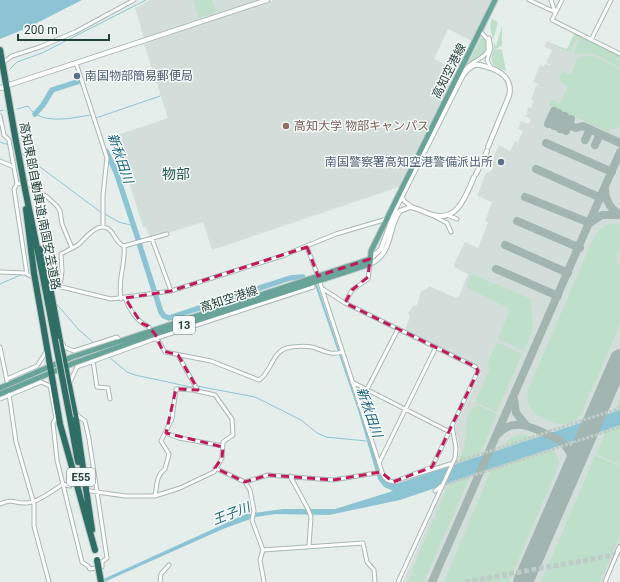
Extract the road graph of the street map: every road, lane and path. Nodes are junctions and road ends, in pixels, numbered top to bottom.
1 (134, 0) edge
2 (267, 0) edge
3 (495, 0) edge
4 (529, 0) edge
5 (552, 0) edge
6 (562, 0) edge
7 (611, 0) edge
8 (555, 12) junction
9 (480, 31) junction
10 (591, 40) junction
11 (0, 50) edge
12 (620, 54) edge
13 (3, 59) junction
14 (76, 63) junction
15 (491, 68) junction
16 (463, 75) junction
17 (9, 85) dead end
18 (0, 116) edge
19 (0, 161) edge
20 (14, 167) junction
21 (17, 184) junction
22 (25, 190) junction
23 (402, 196) junction
24 (412, 207) junction
25 (431, 215) junction
26 (446, 215) junction
27 (388, 218) junction
28 (457, 219) dead end
29 (103, 227) junction
30 (450, 232) dead end
31 (167, 234) dead end
32 (152, 239) junction
33 (124, 246) junction
34 (307, 247) junction
35 (72, 248) junction
36 (370, 262) junction
37 (0, 272) edge
38 (27, 274) junction
39 (33, 274) junction
40 (45, 277) junction
41 (318, 278) junction
42 (52, 286) junction
43 (60, 287) junction
44 (323, 289) junction
45 (171, 291) junction
46 (123, 298) junction
47 (345, 303) junction
48 (398, 329) junction
49 (154, 334) junction
50 (121, 341) junction
51 (436, 347) junction
52 (0, 348) edge
53 (340, 352) junction
54 (178, 355) junction
55 (93, 361) junction
56 (63, 364) junction
57 (51, 369) junction
58 (352, 382) junction
59 (8, 387) junction
60 (0, 388) edge
61 (198, 390) junction
62 (368, 390) junction
63 (0, 394) edge
64 (0, 399) edge
65 (110, 399) dead end
66 (360, 406) junction
67 (406, 409) junction
68 (73, 419) junction
69 (452, 426) junction
70 (450, 432) junction
71 (166, 433) junction
72 (223, 446) junction
73 (378, 463) junction
74 (450, 464) tunnel mouth
75 (215, 468) junction
76 (381, 472) junction
77 (290, 476) junction
78 (406, 477) junction
79 (245, 482) junction
80 (63, 484) junction
81 (70, 486) dead end
82 (441, 486) tunnel mouth
83 (435, 490) dead end
84 (90, 491) dead end
85 (96, 493) junction
86 (155, 496) junction
87 (33, 501) junction
88 (0, 504) edge
89 (309, 546) junction
90 (619, 549) edge
91 (95, 550) junction
92 (262, 550) junction
93 (620, 558) edge
94 (615, 559) junction
95 (169, 565) dead end
96 (49, 582) edge
97 (101, 582) edge
98 (159, 582) edge
99 (264, 582) edge
100 (375, 582) edge
101 (398, 582) edge
102 (605, 582) edge

1 - 13 street
2 - 14 street
3 - 9 main road, 高知空港線
4 - 8 street
5 - 8 street
6 - 8 street
7 - 10 street
8 - 10 street
9 - 15 street
9 - 16 street
9 - 27 main road, 高知空港線
10 - 12 street
11 - 13 highway, 高知東部自動車道;南国安芸道路
13 - 22 highway, 高知東部自動車道;南国安芸道路, bridge
14 - 17 street
14 - 29 street
15 - 16 street
15 - 26 street
16 - 23 street
18 - 20 street
19 - 20 street
20 - 21 street
21 - 35 street
21 - 38 street
22 - 39 highway
22 - 40 highway, 高知東部自動車道;南国安芸道路
23 - 24 street
23 - 36 street
24 - 25 street
24 - 36 street
25 - 26 street
25 - 30 street
26 - 28 street
27 - 34 street
27 - 36 main road, 高知空港線
29 - 33 street
29 - 35 street
31 - 32 street
32 - 33 street
32 - 45 street
33 - 46 street
34 - 41 street
34 - 45 street
35 - 43 street
36 - 41 main road, 高知空港線 / 13
36 - 47 street
37 - 38 street
38 - 39 street
39 - 42 street
39 - 57 highway, bridge
39 - 59 street
40 - 56 highway, 高知東部自動車道;南国安芸道路 / E55, bridge
40 - 56 highway, bridge
41 - 44 street
41 - 49 main road, 高知空港線 / 13
41 - 49 main road, 高知空港線 / 13
42 - 43 street
42 - 50 street
43 - 46 street
44 - 47 street
44 - 53 street
45 - 46 street
46 - 49 street
47 - 48 street
48 - 51 street
48 - 62 street
49 - 50 main road, 高知空港線 / 13
49 - 54 street
49 - 55 street
49 - 56 main road, 高知空港線 / 13
50 - 56 main road, 高知空港線 / 13
51 - 67 street
51 - 69 street
52 - 59 street
53 - 54 street
53 - 58 street
54 - 61 street
55 - 65 street
55 - 85 street
56 - 57 main road, 高知空港線 / 13
56 - 68 highway, E55, bridge
56 - 68 highway
57 - 59 main road, 高知空港線 / 13
57 - 91 highway
58 - 62 street
58 - 66 street
59 - 60 main road, 高知空港線 / 13
59 - 63 main road, 高知空港線 / 13
59 - 64 street
59 - 80 street
59 - 87 street
61 - 71 street
61 - 72 street
62 - 66 street
62 - 67 street
66 - 73 street
67 - 70 street
67 - 73 street
68 - 91 highway, E55
69 - 70 street
69 - 101 street
70 - 78 street
71 - 72 street
71 - 86 street
72 - 75 street
73 - 76 street
74 - 78 street
75 - 79 street
75 - 86 street
76 - 77 street
76 - 78 street
77 - 79 street
77 - 89 street
79 - 92 street
80 - 81 street
80 - 85 street
80 - 87 street
82 - 83 street
84 - 85 street
85 - 86 street
87 - 88 street
87 - 96 street
89 - 92 street
89 - 100 street
90 - 94 street
91 - 97 highway, E55, bridge
92 - 99 street
93 - 94 street
94 - 102 street
95 - 98 street

